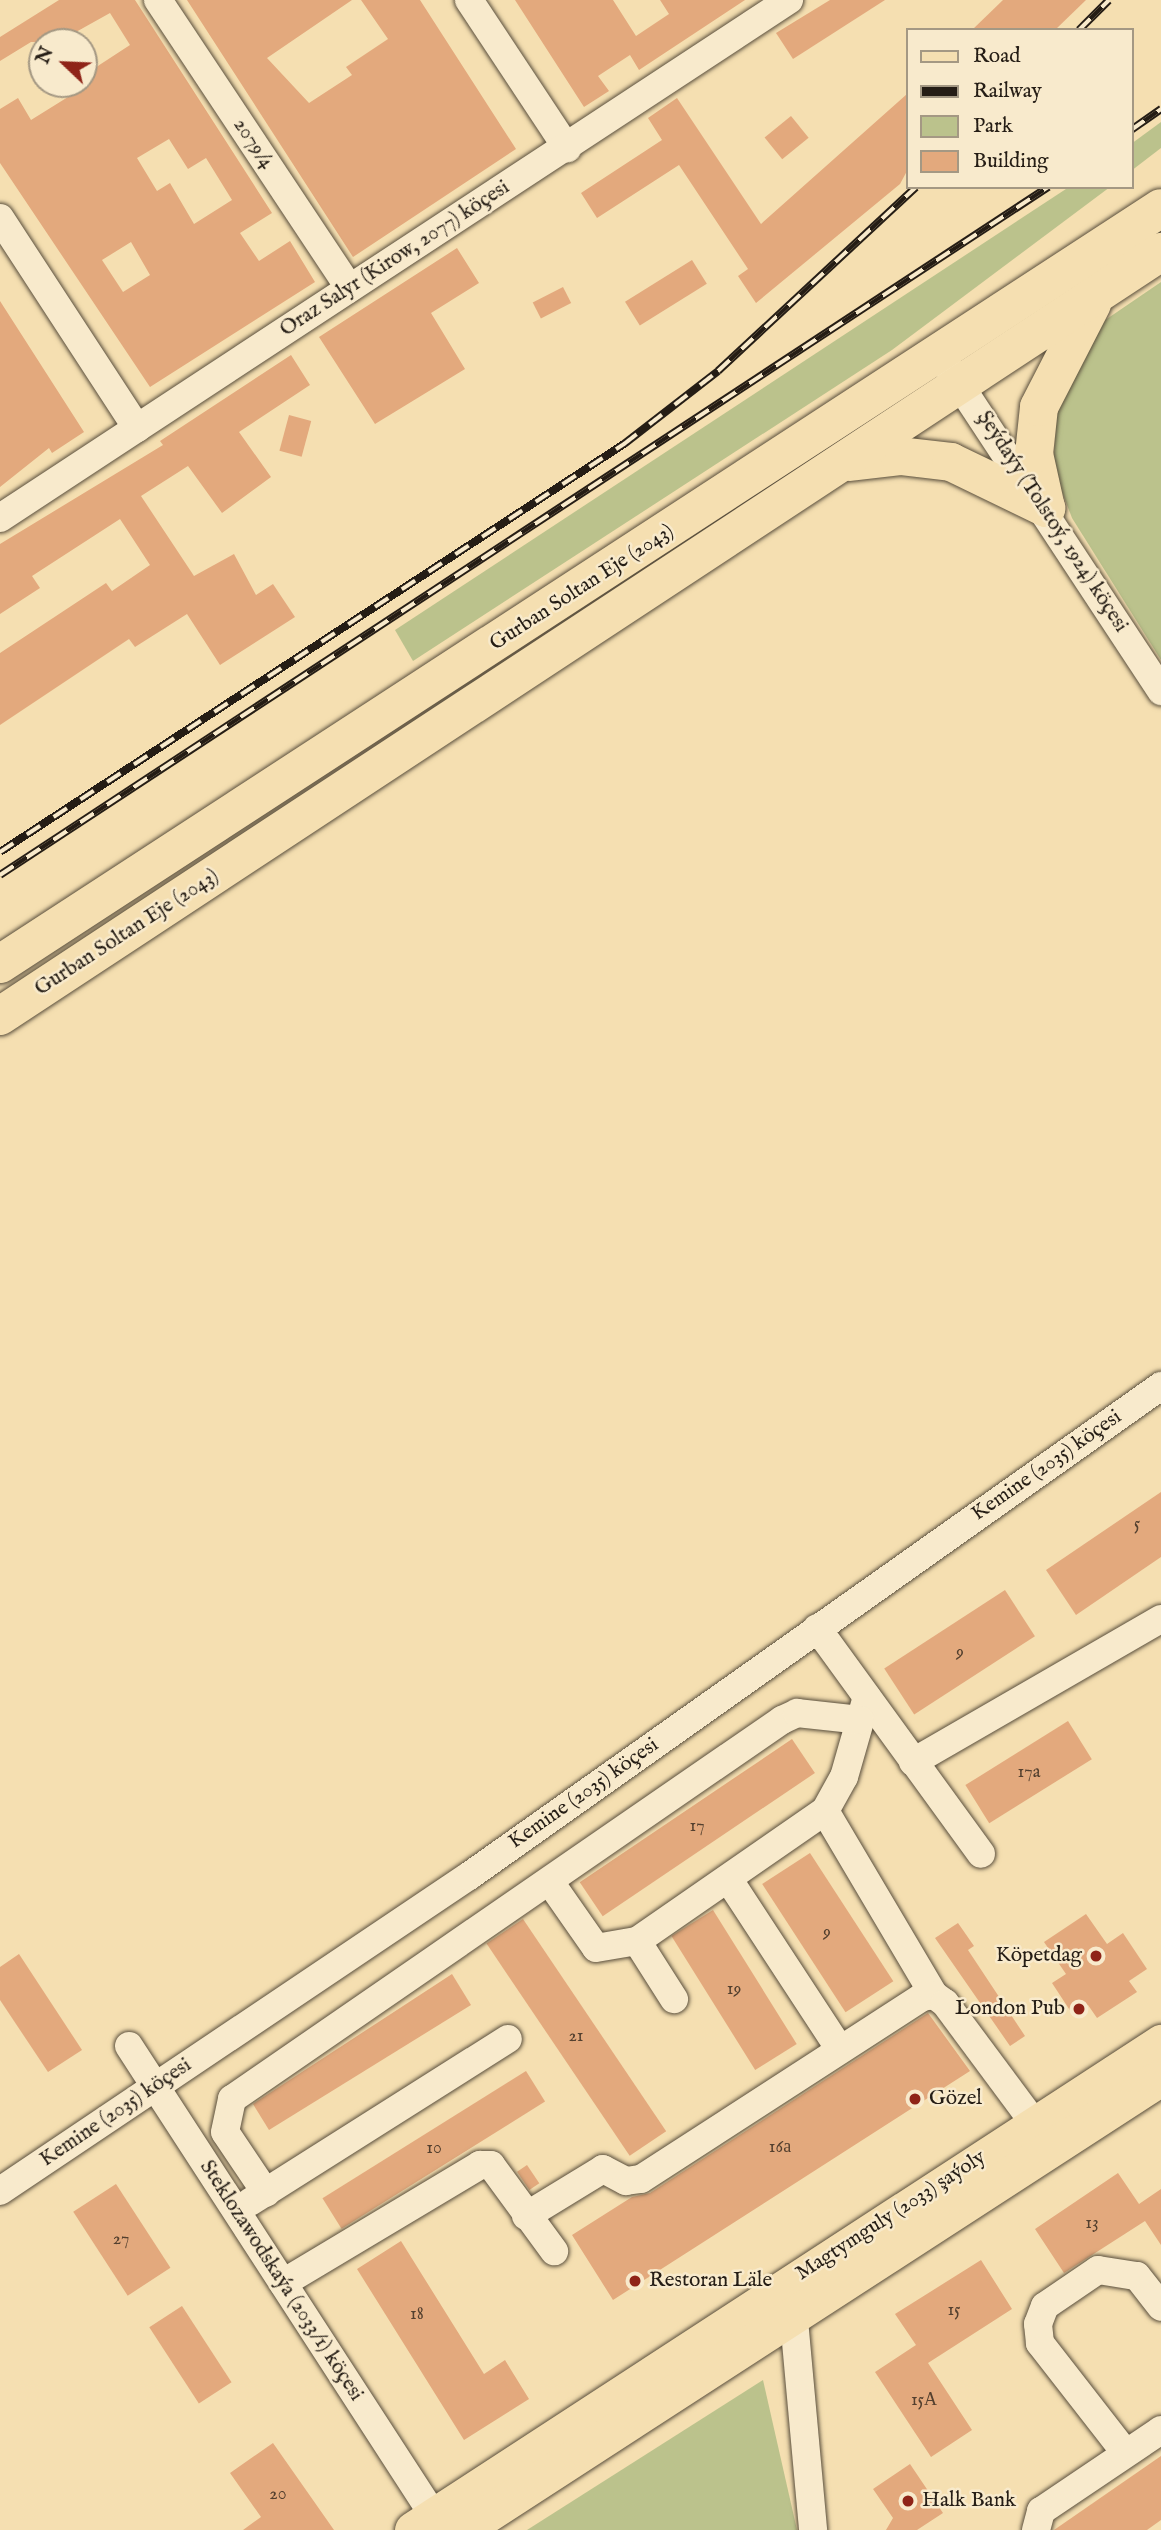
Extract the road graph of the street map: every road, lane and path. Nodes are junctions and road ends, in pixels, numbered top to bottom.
1 (158, 0) edge
2 (469, 0) edge
3 (778, 3) edge
4 (567, 148) junction
5 (1161, 184) edge
6 (1161, 208) edge
7 (0, 218) edge
8 (1161, 252) edge
9 (349, 288) junction
10 (1097, 296) junction
11 (1004, 311) junction
12 (940, 356) junction
13 (962, 387) junction
14 (137, 428) junction
15 (834, 466) junction
16 (1046, 508) junction
17 (0, 518) edge
18 (1161, 691) edge
19 (0, 964) edge
20 (0, 1016) edge
21 (1161, 1387) edge
22 (1161, 1619) edge
23 (817, 1628) junction
24 (863, 1709) junction
25 (913, 1762) junction
26 (825, 1811) junction
27 (981, 1854) dead end
28 (729, 1880) junction
29 (550, 1882) junction
30 (637, 1941) junction
31 (934, 1995) junction
32 (674, 1999) dead end
33 (508, 2039) dead end
34 (1161, 2043) edge
35 (129, 2046) dead end
36 (839, 2048) junction
37 (1159, 2083) edge
38 (155, 2086) junction
39 (1034, 2123) junction
40 (0, 2191) edge
41 (266, 2193) junction
42 (235, 2210) junction
43 (526, 2216) junction
44 (554, 2251) dead end
45 (282, 2283) junction
46 (1161, 2307) edge
47 (794, 2320) junction
48 (1161, 2430) edge
49 (1124, 2451) junction
50 (436, 2525) edge
51 (813, 2530) edge
52 (1036, 2530) edge

1 - 9 street, 2079/4 / 2079/4
2 - 4 street
3 - 4 street, Oraz Salyr (Kirow, 2077) köçesi
4 - 9 street, Oraz Salyr (Kirow, 2077) köçesi
5 - 11 highway
6 - 11 highway, Gurban Soltan Eje (2043)
7 - 14 street
8 - 10 highway, Gurban Soltan Eje (2043)
9 - 14 street, Oraz Salyr (Kirow, 2077) köçesi
10 - 13 highway, Gurban Soltan Eje (2043)
10 - 16 highway, Gurban Soltan Eje (2043)
11 - 12 highway, Gurban Soltan Eje (2043)
12 - 13 street, Şeýdaýy (Tolstoý, 1924) köçesi
12 - 19 highway, Gurban Soltan Eje (2043)
13 - 15 highway, Gurban Soltan Eje (2043)
13 - 16 street, Şeýdaýy (Tolstoý, 1924) köçesi
14 - 17 street, Oraz Salyr (Kirow, 2077) köçesi
15 - 16 highway
15 - 20 highway, Gurban Soltan Eje (2043)
16 - 18 street, Şeýdaýy (Tolstoý, 1924) köçesi
21 - 23 street, Kemine (2035) köçesi
22 - 25 street
23 - 24 street
23 - 38 street, Kemine (2035) köçesi
24 - 25 street
24 - 26 street
24 - 29 street
25 - 27 street
26 - 28 street
26 - 31 street
28 - 30 street
28 - 36 street
29 - 30 street
29 - 41 street
30 - 32 street
31 - 36 street
31 - 39 street
33 - 41 street
34 - 39 main road, Magtymguly (2033) şaýoly
35 - 38 street, Steklozawodskaýa (2033/1) köçesi
36 - 43 street
37 - 47 main road, Magtymguly (2033) şaýoly
38 - 40 street, Kemine (2035) köçesi
38 - 42 street, Steklozawodskaýa (2033/1) köçesi
39 - 50 main road, Magtymguly (2033) şaýoly
41 - 42 street
42 - 45 street, Steklozawodskaýa (2033/1) köçesi
43 - 44 street
43 - 45 street
45 - 50 street, Steklozawodskaýa (2033/1) köçesi
46 - 49 street
47 - 50 main road, Magtymguly (2033) şaýoly
47 - 51 street
48 - 49 street
49 - 52 street

